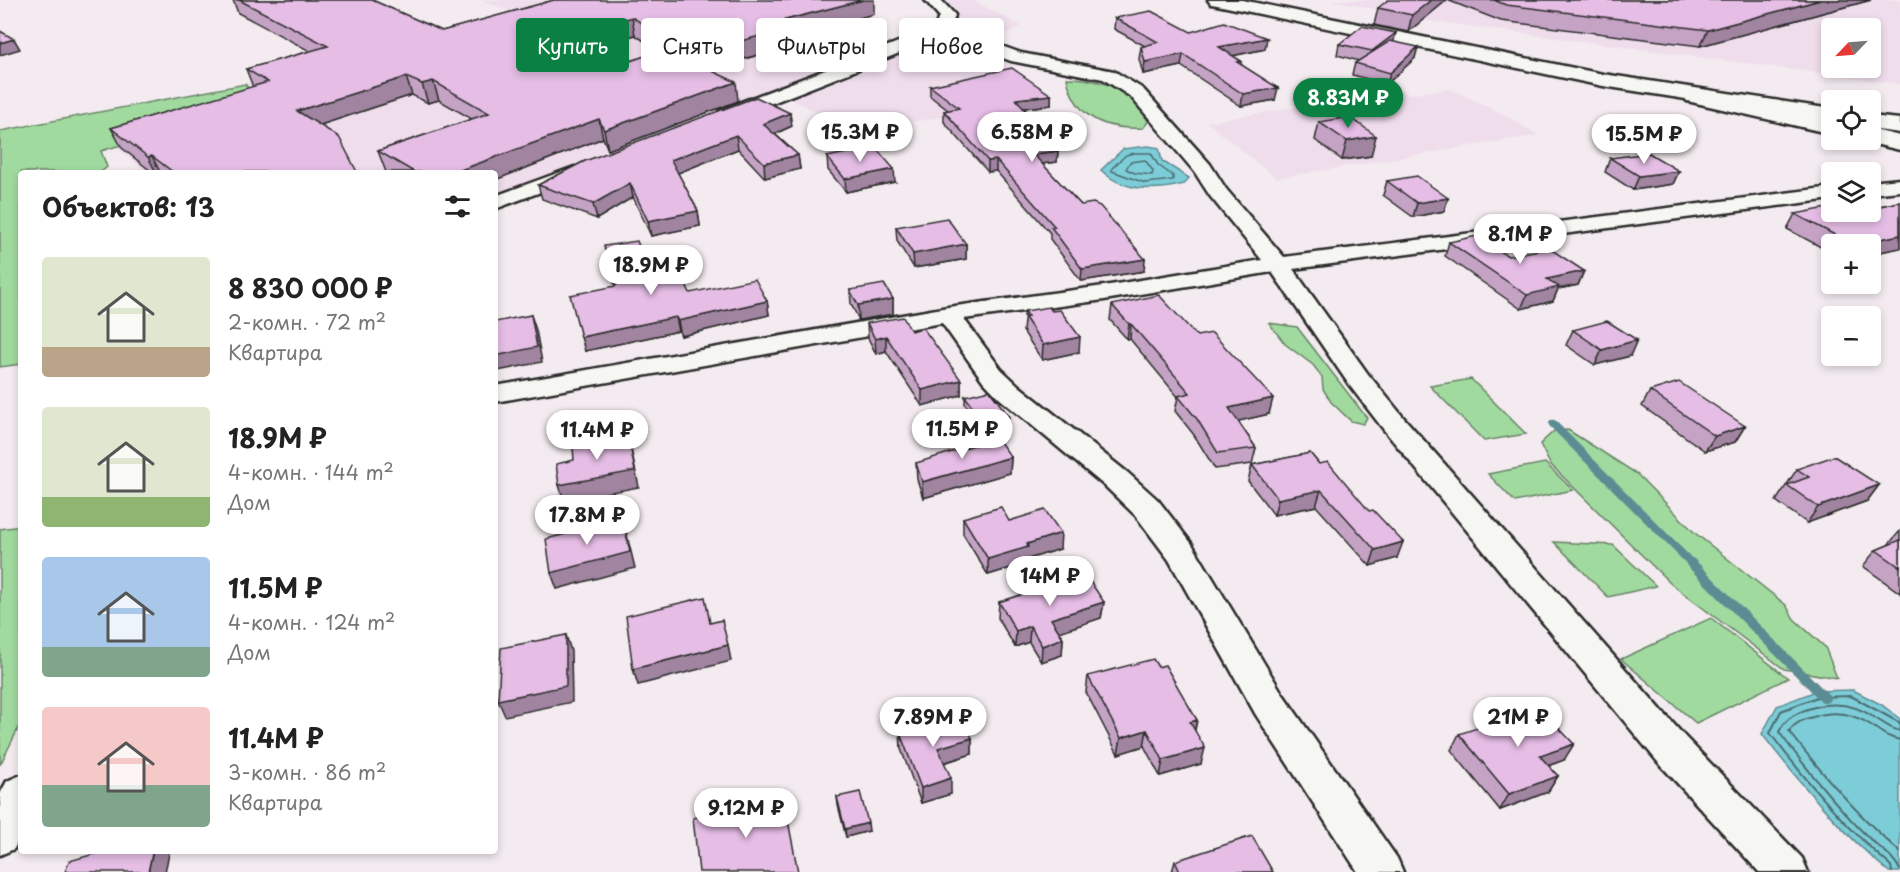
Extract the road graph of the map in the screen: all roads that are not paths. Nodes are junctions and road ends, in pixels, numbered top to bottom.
1 (932, 0) edge
2 (1217, 0) edge
3 (1244, 0) edge
4 (945, 18) edge
5 (899, 48) edge
6 (1004, 52) edge
7 (1663, 90) junction
8 (1821, 108) edge
9 (1821, 114) edge
10 (1881, 116) edge
11 (713, 119) edge
12 (1900, 119) edge
13 (1881, 123) edge
14 (1821, 126) edge
15 (1900, 126) edge
16 (1881, 139) edge
17 (1900, 143) edge
18 (593, 165) edge
19 (1900, 185) edge
20 (1881, 187) edge
21 (1821, 194) edge
22 (498, 202) edge
23 (1278, 264) junction
24 (948, 314) junction
25 (498, 393) edge
26 (18, 799) edge
27 (0, 836) edge
28 (1382, 872) edge
29 (1787, 872) edge

1 - 4 street
2 - 7 main road
3 - 8 main road
5 - 11 street
6 - 23 street
7 - 9 main road
7 - 14 main road
10 - 12 main road
13 - 15 main road
16 - 17 main road
18 - 22 street
19 - 20 street
21 - 23 street
23 - 24 street
23 - 29 street
24 - 25 street
24 - 28 street
26 - 27 street

